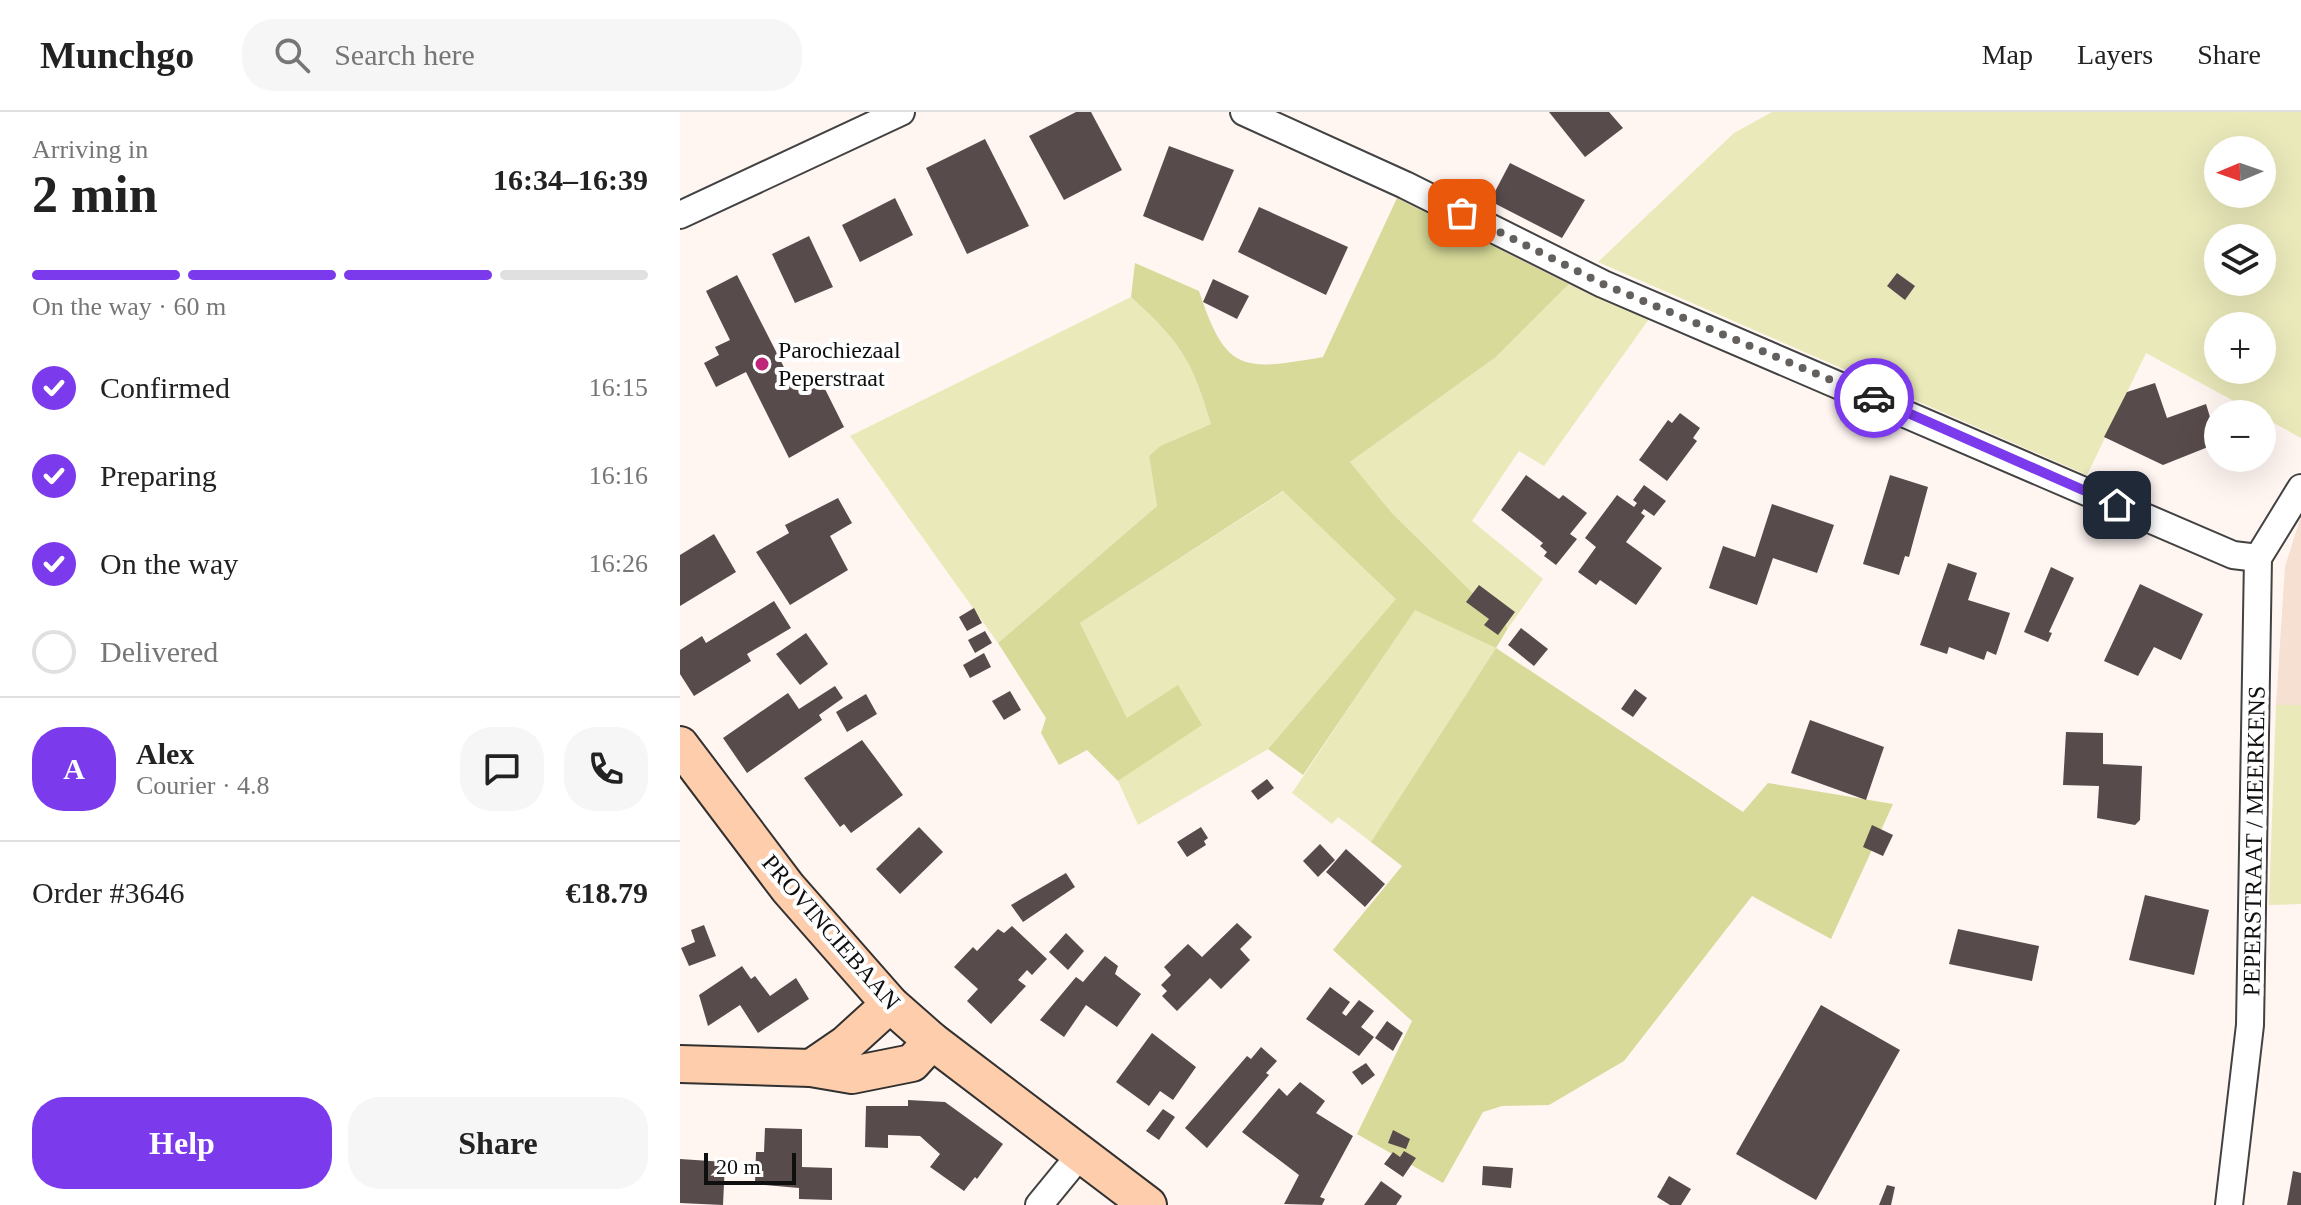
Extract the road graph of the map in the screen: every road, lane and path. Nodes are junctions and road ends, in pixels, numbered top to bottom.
1 (901, 112) edge
2 (1244, 112) edge
3 (680, 215) edge
4 (2301, 488) edge
5 (2258, 558) junction
6 (680, 745) edge
7 (890, 1004) junction
8 (932, 1041) junction
9 (680, 1064) edge
10 (811, 1068) junction
11 (1080, 1155) junction
12 (1039, 1205) edge
13 (1148, 1205) edge
14 (2229, 1205) edge

1 - 3 street
2 - 5 street
4 - 5 street
5 - 14 street, PEPERSTRAAT / MEERKENS
6 - 7 main road, PROVINCIEBAAN
7 - 8 main road, PROVINCIEBAAN
7 - 10 main road
8 - 10 main road
8 - 11 main road, PROVINCIEBAAN
9 - 10 main road
11 - 12 street
11 - 13 main road, PROVINCIEBAAN

